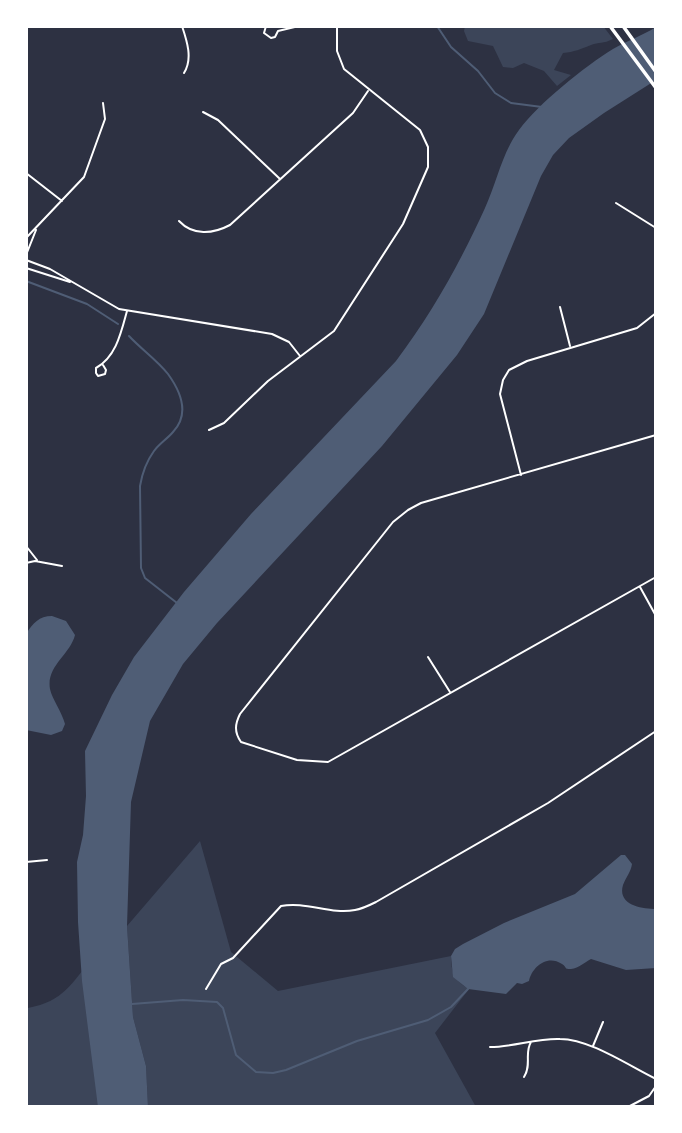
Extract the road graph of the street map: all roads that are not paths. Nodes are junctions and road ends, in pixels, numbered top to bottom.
1 (182, 26) edge
2 (266, 26) edge
3 (276, 26) edge
4 (299, 26) edge
5 (337, 26) edge
6 (622, 26) edge
7 (611, 28) edge
8 (278, 31) junction
9 (656, 72) edge
10 (184, 73) dead end
11 (656, 88) edge
12 (369, 90) junction
13 (103, 103) dead end
14 (203, 112) dead end
15 (26, 173) edge
16 (281, 180) junction
17 (63, 201) junction
18 (615, 203) dead end
19 (179, 221) dead end
20 (37, 227) junction
21 (656, 228) edge
22 (26, 238) edge
23 (26, 255) edge
24 (26, 260) edge
25 (26, 268) edge
26 (75, 284) junction
27 (560, 307) dead end
28 (128, 310) junction
29 (656, 313) edge
30 (571, 347) junction
31 (301, 357) junction
32 (103, 365) dead end
33 (209, 430) dead end
34 (656, 435) edge
35 (521, 475) junction
36 (26, 546) edge
37 (37, 561) junction
38 (26, 563) edge
39 (62, 566) dead end
40 (656, 577) edge
41 (639, 586) junction
42 (656, 617) edge
43 (428, 657) dead end
44 (451, 693) junction
45 (656, 731) edge
46 (47, 860) dead end
47 (26, 862) edge
48 (26, 951) edge
49 (26, 968) edge
50 (206, 989) dead end
51 (603, 1022) dead end
52 (531, 1041) junction
53 (490, 1047) dead end
54 (592, 1047) junction
55 (524, 1077) dead end
56 (656, 1079) edge
57 (656, 1086) edge
58 (628, 1107) edge

1 - 10 street
2 - 8 street
3 - 8 street
4 - 8 street
5 - 12 street
6 - 9 highway
7 - 11 highway
12 - 16 street
12 - 31 street
13 - 17 street
14 - 16 street
15 - 17 street
16 - 19 street
17 - 20 street
18 - 21 street
20 - 22 street
20 - 23 street
24 - 26 street
25 - 26 street
26 - 28 street
27 - 30 street
28 - 31 street
28 - 32 street
29 - 30 street
30 - 35 street
31 - 33 street
34 - 35 street
35 - 44 street
36 - 37 street
37 - 38 street
37 - 39 street
40 - 41 street
41 - 42 street
41 - 44 street
43 - 44 street
45 - 50 street
46 - 47 street
48 - 49 street
51 - 54 street
52 - 53 street
52 - 54 street
52 - 55 street
54 - 56 street
57 - 58 street

